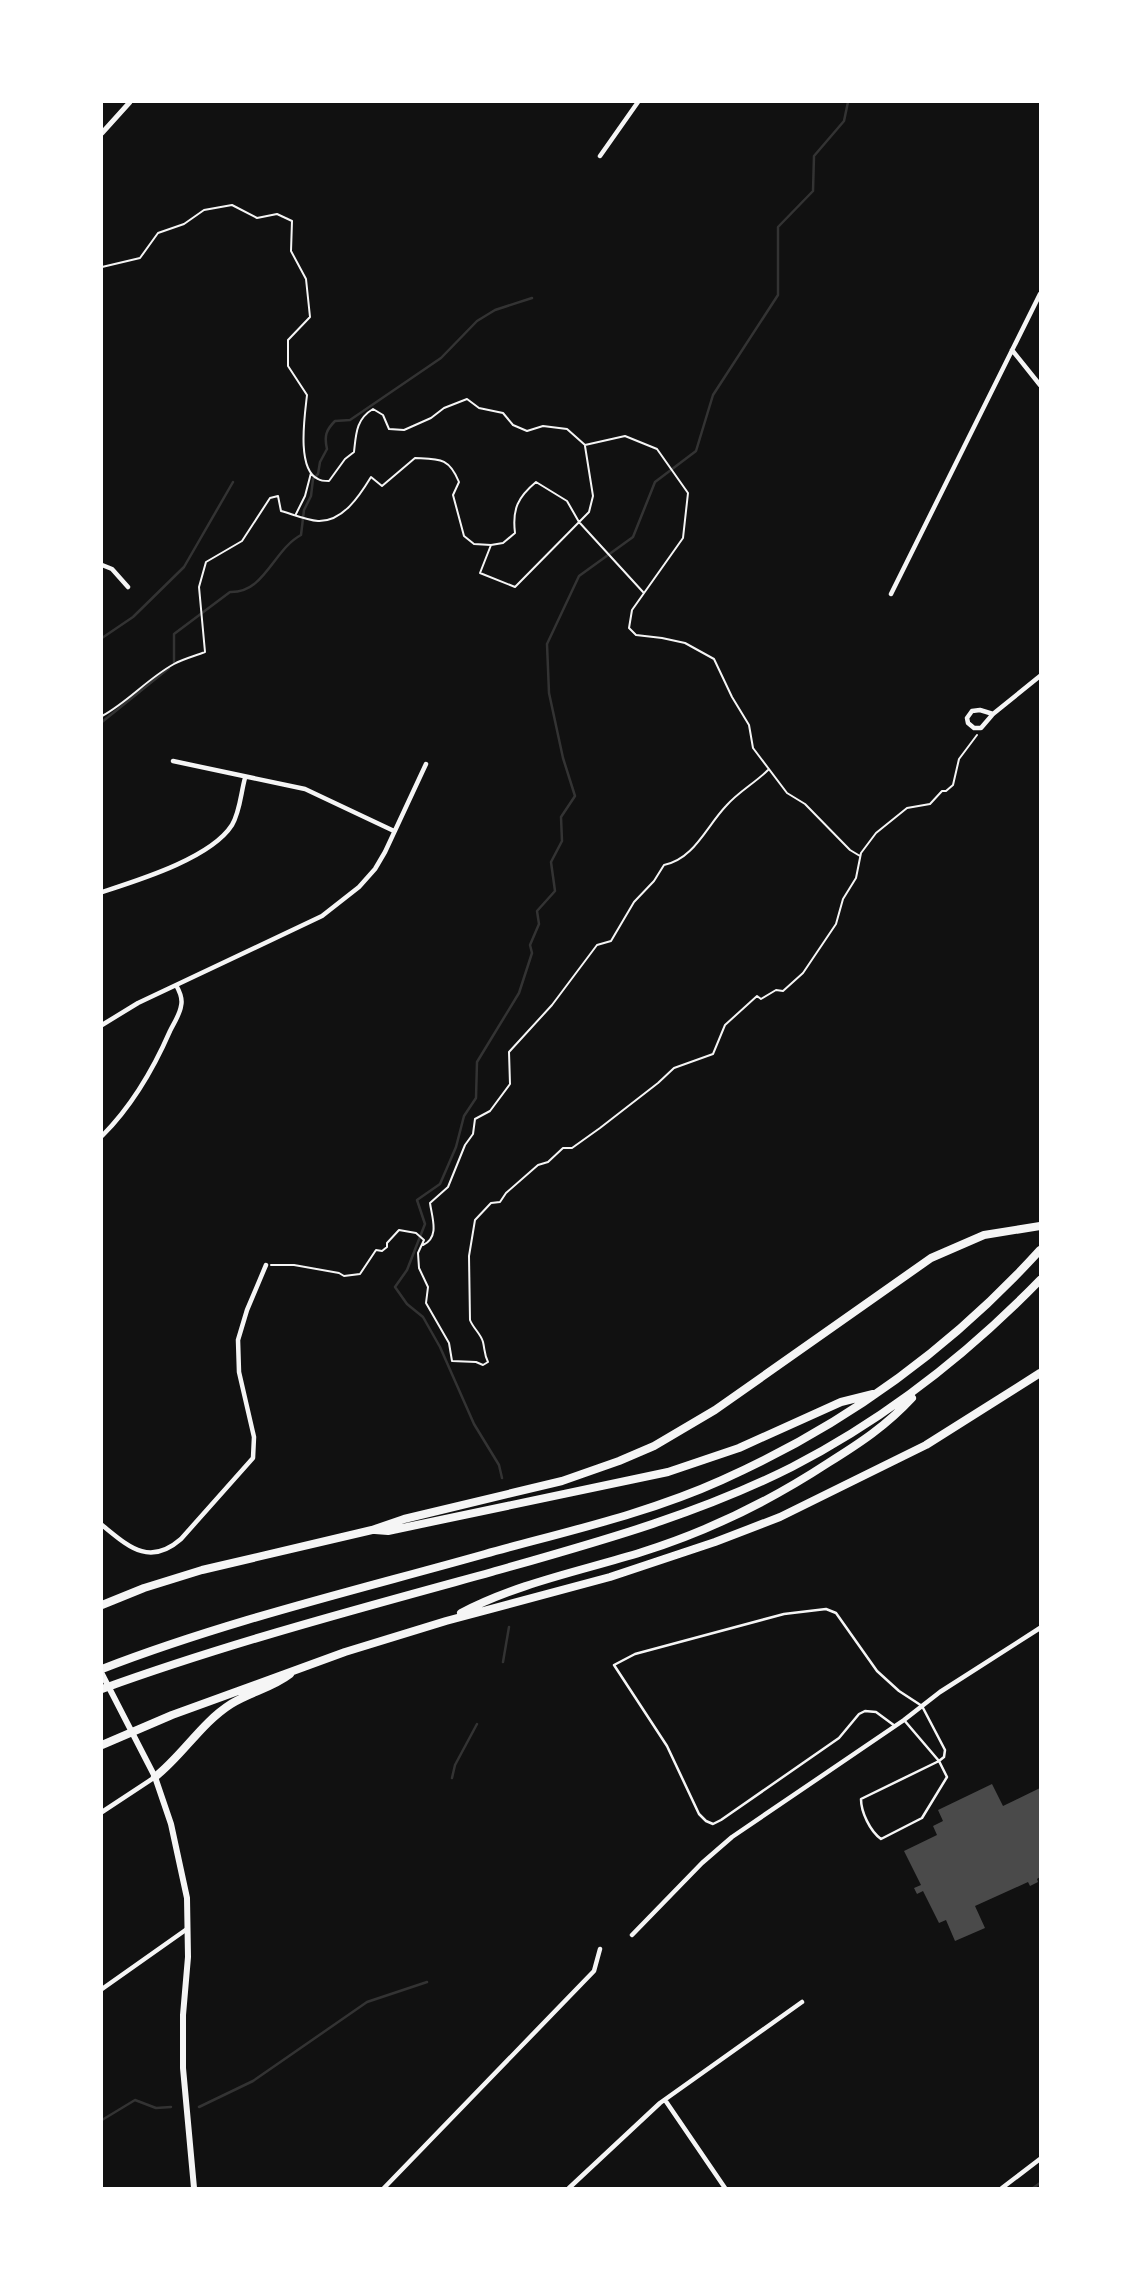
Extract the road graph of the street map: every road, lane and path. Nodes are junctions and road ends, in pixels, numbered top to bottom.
1 (130, 102) edge
2 (638, 102) edge
3 (102, 133) edge
4 (600, 156) dead end
5 (102, 267) edge
6 (1041, 294) edge
7 (1012, 351) junction
8 (1041, 384) edge
9 (585, 444) junction
10 (314, 475) junction
11 (295, 514) junction
12 (579, 522) junction
13 (491, 545) junction
14 (102, 565) edge
15 (128, 587) dead end
16 (644, 593) junction
17 (891, 594) dead end
18 (1041, 676) edge
19 (993, 714) junction
20 (102, 716) edge
21 (981, 728) junction
22 (173, 761) dead end
23 (426, 764) dead end
24 (769, 769) junction
25 (245, 778) junction
26 (394, 831) junction
27 (860, 856) junction
28 (102, 891) edge
29 (176, 985) junction
30 (102, 1025) edge
31 (102, 1136) edge
32 (1037, 1226) edge
33 (423, 1245) junction
34 (1041, 1250) edge
35 (266, 1265) joint
36 (1041, 1280) edge
37 (1041, 1373) edge
38 (925, 1384) junction
39 (879, 1393) junction
40 (102, 1525) edge
41 (372, 1530) junction
42 (102, 1605) edge
43 (446, 1620) junction
44 (1041, 1628) edge
45 (299, 1668) junction
46 (102, 1671) edge
47 (102, 1689) edge
48 (922, 1706) junction
49 (904, 1720) junction
50 (895, 1726) junction
51 (133, 1732) junction
52 (102, 1745) edge
53 (939, 1761) junction
54 (155, 1777) junction
55 (102, 1812) edge
56 (188, 1928) junction
57 (632, 1936) dead end
58 (600, 1950) dead end
59 (102, 1989) edge
60 (802, 2002) dead end
61 (665, 2100) junction
62 (1041, 2159) edge
63 (194, 2189) edge
64 (384, 2189) edge
65 (569, 2189) edge
66 (725, 2189) edge
67 (1002, 2189) edge

1 - 3 street
2 - 4 street
5 - 10 path
6 - 7 street
7 - 8 street
7 - 17 street
9 - 10 path
9 - 12 path
9 - 16 path
10 - 11 path
11 - 13 path
11 - 20 path
12 - 13 path
12 - 13 path
12 - 16 path
14 - 15 street
16 - 24 path
18 - 19 street
19 - 21 street
19 - 21 street
21 - 27 path
22 - 25 street
23 - 26 street
24 - 27 path
24 - 33 path
25 - 26 street
25 - 28 street
26 - 29 street
27 - 33 path
29 - 30 street
29 - 31 street
32 - 41 highway
33 - 35 path
34 - 39 highway
35 - 40 street
36 - 38 highway
37 - 43 highway
38 - 43 highway
38 - 47 highway
39 - 41 highway
39 - 46 highway
41 - 42 highway
43 - 45 highway
44 - 48 street
45 - 51 highway
45 - 54 highway
46 - 51 main road
48 - 49 street
48 - 50 lane
48 - 53 lane
49 - 50 street
49 - 53 lane
50 - 57 street
51 - 52 highway
51 - 54 main road
53 - 53 lane
54 - 55 street
54 - 56 main road
56 - 59 street
56 - 63 main road
58 - 64 street
60 - 61 street
61 - 65 street
61 - 66 street
62 - 67 street

